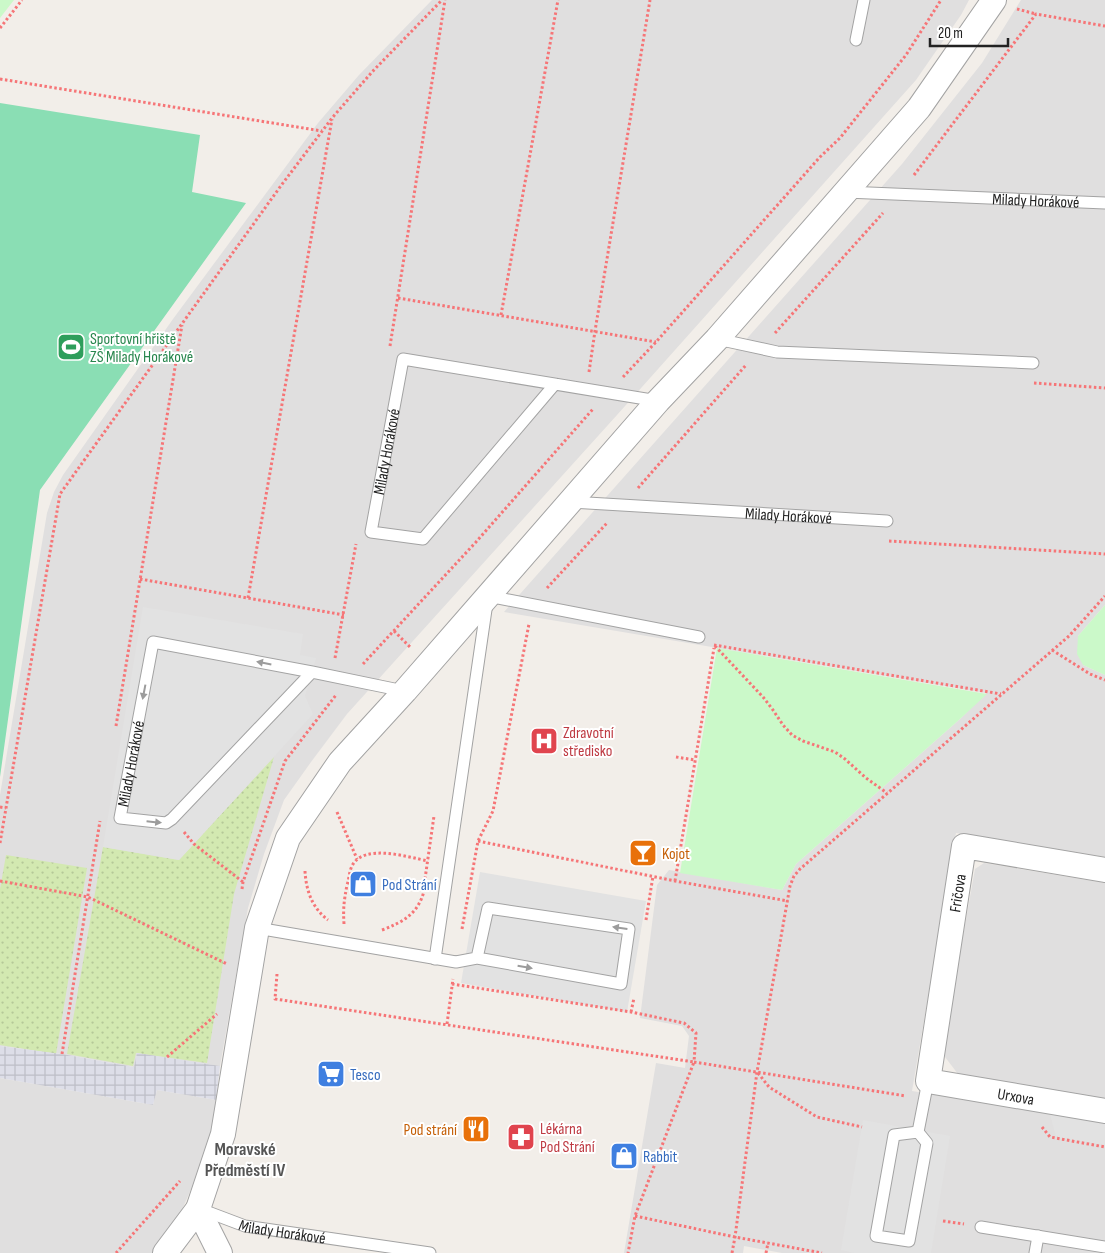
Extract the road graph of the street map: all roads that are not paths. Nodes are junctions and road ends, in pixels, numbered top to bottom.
1 (864, 0) edge
2 (994, 0) edge
3 (856, 40) dead end
4 (846, 192) junction
5 (1105, 202) edge
6 (717, 340) junction
7 (1032, 363) dead end
8 (555, 384) junction
9 (658, 401) junction
10 (569, 502) junction
11 (886, 521) dead end
12 (488, 596) junction
13 (699, 637) road end
14 (312, 672) junction
15 (405, 691) junction
16 (1105, 870) edge
17 (257, 928) junction
18 (434, 958) junction
19 (477, 958) junction
20 (926, 1090) junction
21 (1105, 1110) edge
22 (918, 1132) junction
23 (198, 1209) junction
24 (981, 1227) dead end
25 (1038, 1236) junction
26 (1105, 1247) edge
27 (165, 1253) edge
28 (220, 1253) edge
29 (430, 1253) edge
30 (1035, 1253) edge

1 - 3 lane
2 - 4 street
4 - 5 lane, Milady Horákové
4 - 6 street
6 - 7 lane
6 - 9 street
8 - 8 lane, Milady Horákové
8 - 9 lane, Milady Horákové
9 - 10 street
10 - 11 lane, Milady Horákové
10 - 12 street
12 - 13 lane
12 - 15 street
12 - 18 lane
14 -> 14 lane, Milady Horákové
14 - 15 lane, Milady Horákové
15 - 17 street
16 - 20 street, Fričova
17 - 18 lane
17 - 23 street
18 - 19 lane
19 -> 19 lane
20 - 21 street, Urxova
20 - 22 lane
22 - 22 lane
23 - 27 street
23 - 28 street
23 - 29 lane, Milady Horákové
24 - 25 lane
25 - 26 lane
25 - 30 lane

